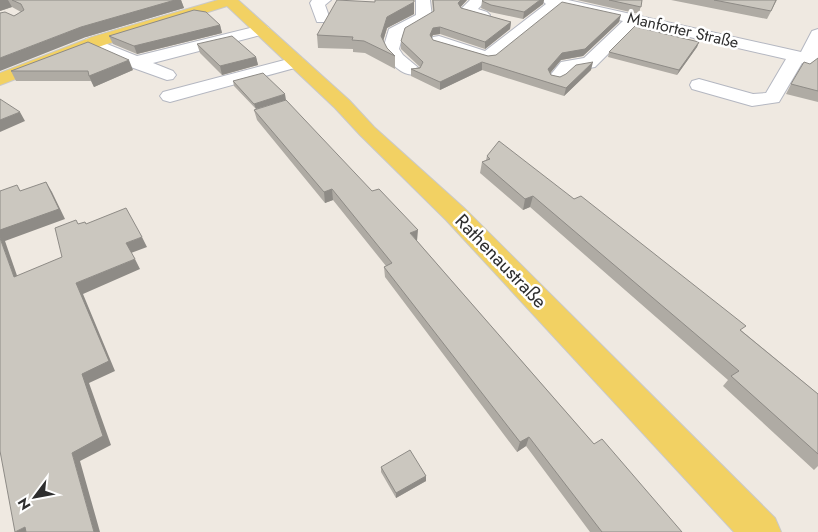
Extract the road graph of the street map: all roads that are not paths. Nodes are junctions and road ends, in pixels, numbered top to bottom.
1 (197, 0) edge
2 (231, 0) edge
3 (324, 0) edge
4 (423, 0) edge
5 (479, 0) edge
6 (552, 1) edge
7 (322, 19) dead end
8 (634, 19) junction
9 (527, 27) junction
10 (262, 30) junction
11 (818, 34) edge
12 (439, 41) edge
13 (95, 42) junction
14 (808, 58) edge
15 (134, 62) junction
16 (296, 62) junction
17 (412, 70) edge
18 (167, 75) dead end
19 (1, 78) edge
20 (557, 78) edge
21 (698, 85) dead end
22 (170, 96) dead end
23 (761, 532) edge

1 - 13 main road
2 - 10 main road, Rathenaustraße
2 - 13 main road
3 - 7 street
4 - 17 street
5 - 9 street
6 - 8 street, Manforter Straße
6 - 9 street
8 - 14 street, Manforter Straße
8 - 20 street
9 - 12 street
10 - 15 street
10 - 16 main road, Rathenaustraße
11 - 14 street
13 - 15 street
13 - 19 main road
14 - 21 street
15 - 18 street
16 - 22 street
16 - 23 main road, Rathenaustraße

